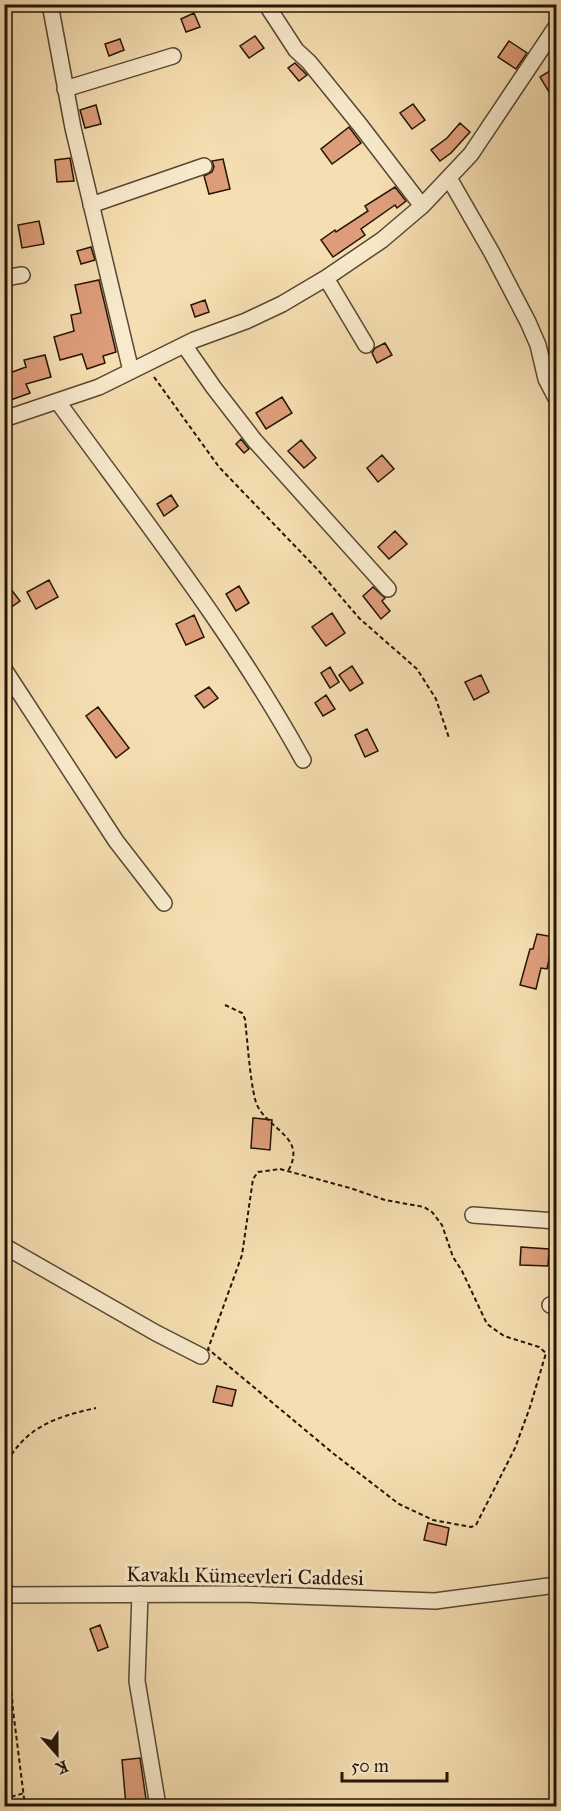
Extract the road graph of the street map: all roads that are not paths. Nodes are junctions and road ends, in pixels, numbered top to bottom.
1 (50, 4) edge
2 (266, 4) edge
3 (556, 28) edge
4 (173, 56) dead end
5 (65, 89) junction
6 (204, 166) dead end
7 (449, 178) junction
8 (91, 205) junction
9 (422, 206) junction
10 (22, 275) dead end
11 (4, 278) edge
12 (326, 278) junction
13 (184, 345) junction
14 (366, 345) dead end
15 (138, 367) junction
16 (556, 398) edge
17 (57, 402) junction
18 (4, 419) edge
19 (388, 589) dead end
20 (4, 669) edge
21 (303, 760) dead end
22 (164, 903) dead end
23 (473, 1215) dead end
24 (556, 1221) edge
25 (4, 1246) edge
26 (201, 1356) dead end
27 (556, 1585) edge
28 (140, 1594) junction
29 (4, 1595) edge
30 (158, 1806) edge

1 - 5 street
2 - 9 street
3 - 7 street
4 - 5 street
5 - 8 street
6 - 8 street
7 - 9 street
7 - 16 street
8 - 15 street
9 - 12 street
10 - 11 street
12 - 13 street
12 - 14 street
13 - 15 street
13 - 19 street
15 - 17 street
17 - 18 street
17 - 21 street
20 - 22 street
23 - 24 street
25 - 26 street
27 - 28 street, Kavaklı Kümeevleri Caddesi
28 - 29 street, Kavaklı Kümeevleri Caddesi
28 - 30 street

